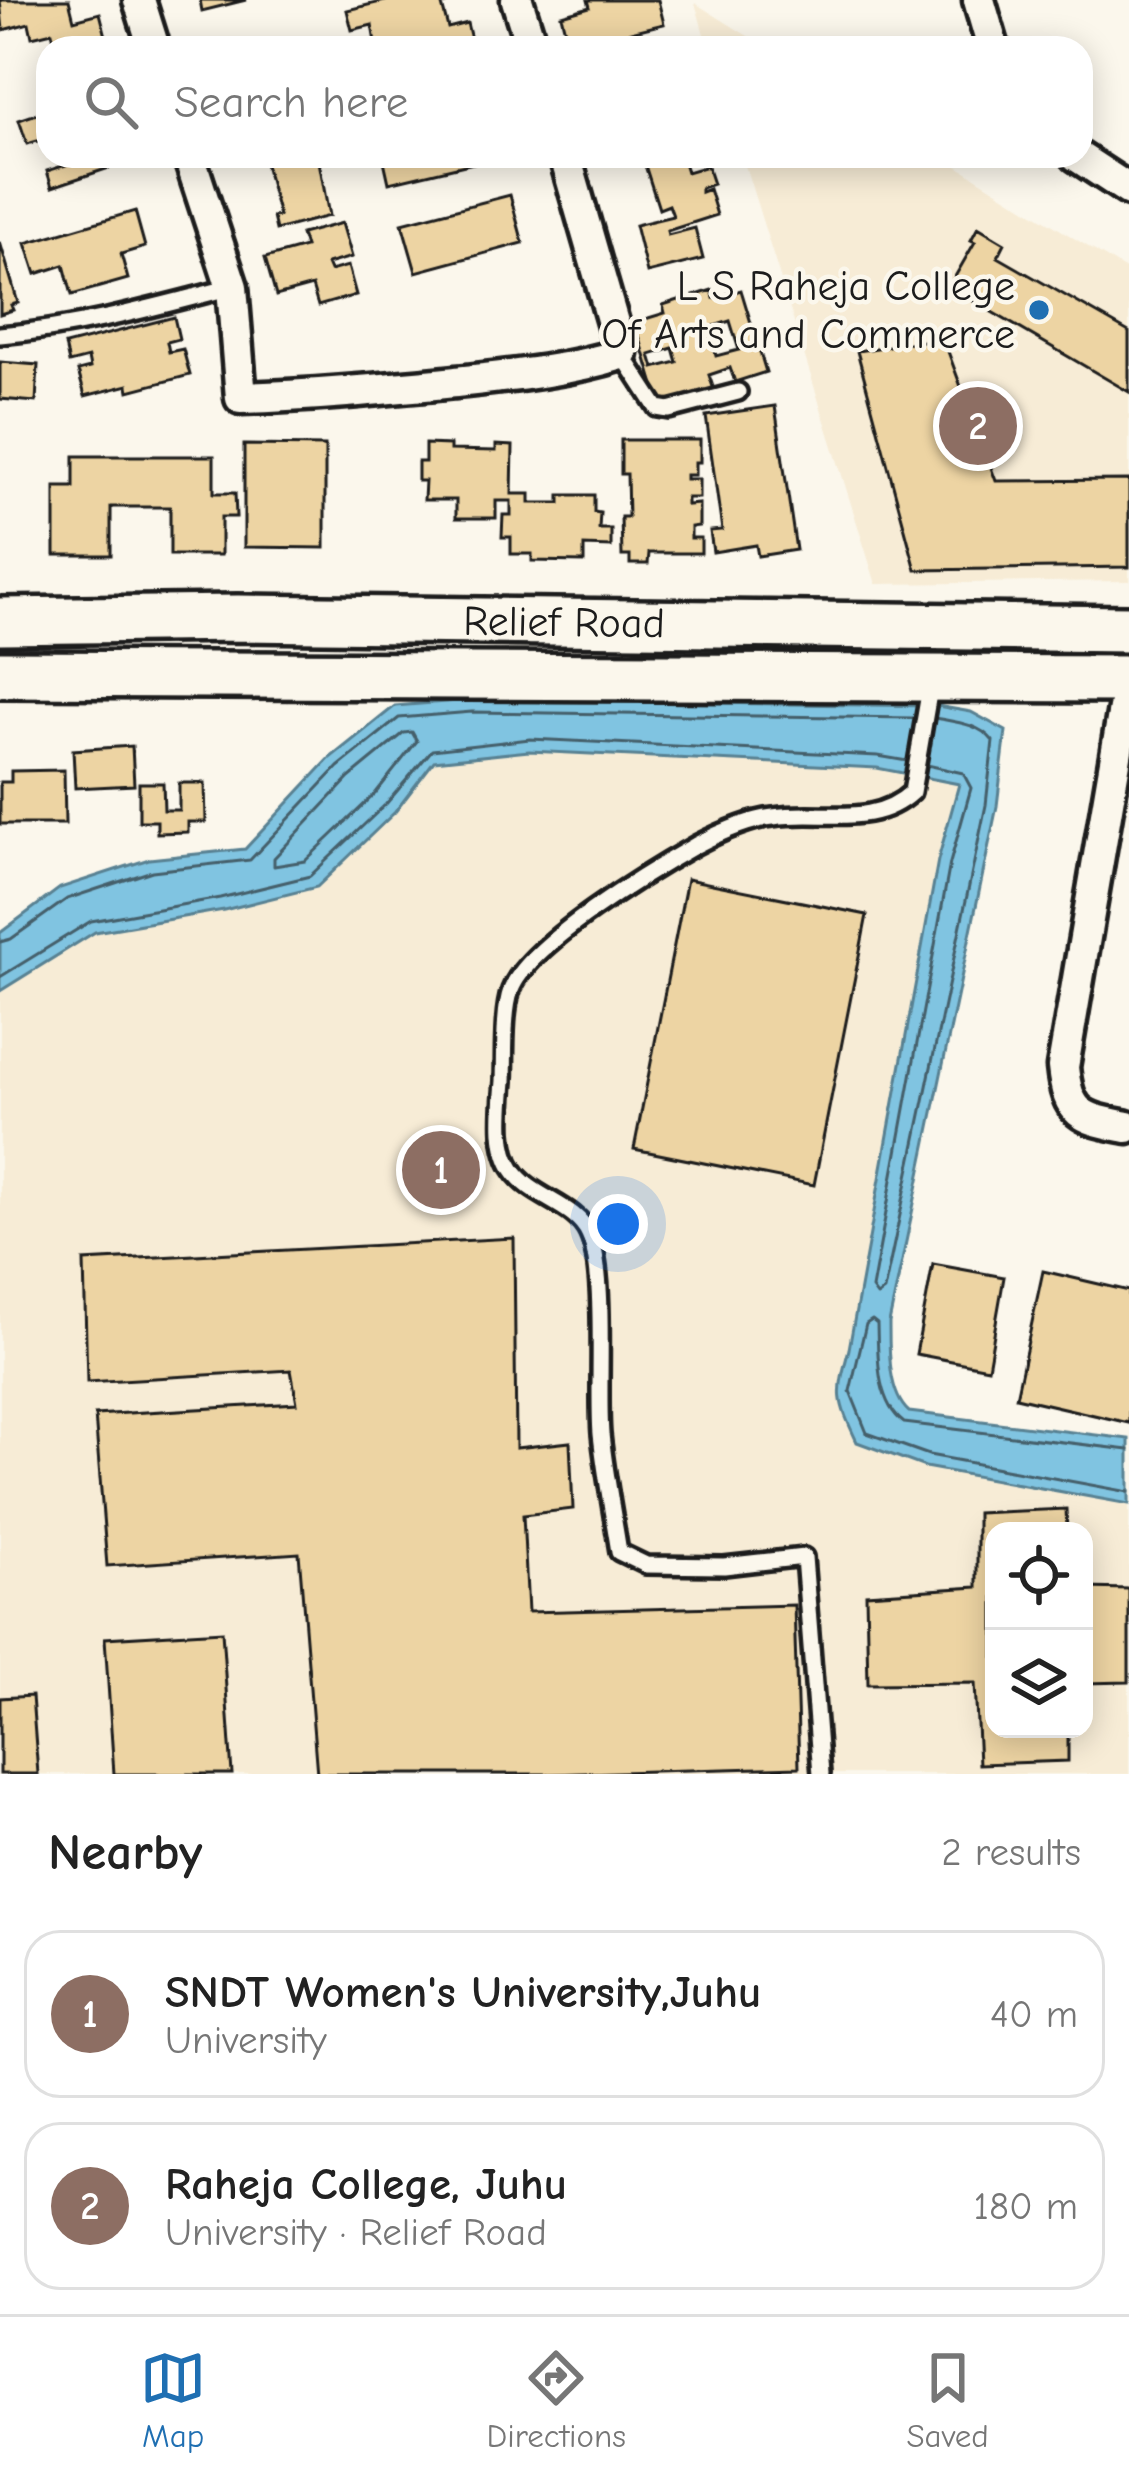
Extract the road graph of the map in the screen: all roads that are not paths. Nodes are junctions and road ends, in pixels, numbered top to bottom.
1 (139, 0) edge
2 (517, 0) edge
3 (979, 0) edge
4 (150, 36) edge
5 (528, 36) edge
6 (990, 36) edge
7 (1093, 166) edge
8 (193, 168) edge
9 (568, 168) edge
10 (1129, 190) edge
11 (232, 287) junction
12 (0, 335) edge
13 (622, 355) junction
14 (738, 392) dead end
15 (0, 621) edge
16 (1129, 629) edge
17 (0, 674) edge
18 (1129, 679) edge
19 (932, 680) junction
20 (1127, 1127) edge
21 (821, 1774) edge

1 - 4 street
2 - 5 street
3 - 6 street
7 - 10 street
8 - 11 street
9 - 13 street
11 - 12 lane
11 - 13 street
13 - 14 lane
15 - 16 street, Relief Road
17 - 19 street, Relief Road
18 - 19 street, Relief Road
18 - 20 street
19 - 21 lane

